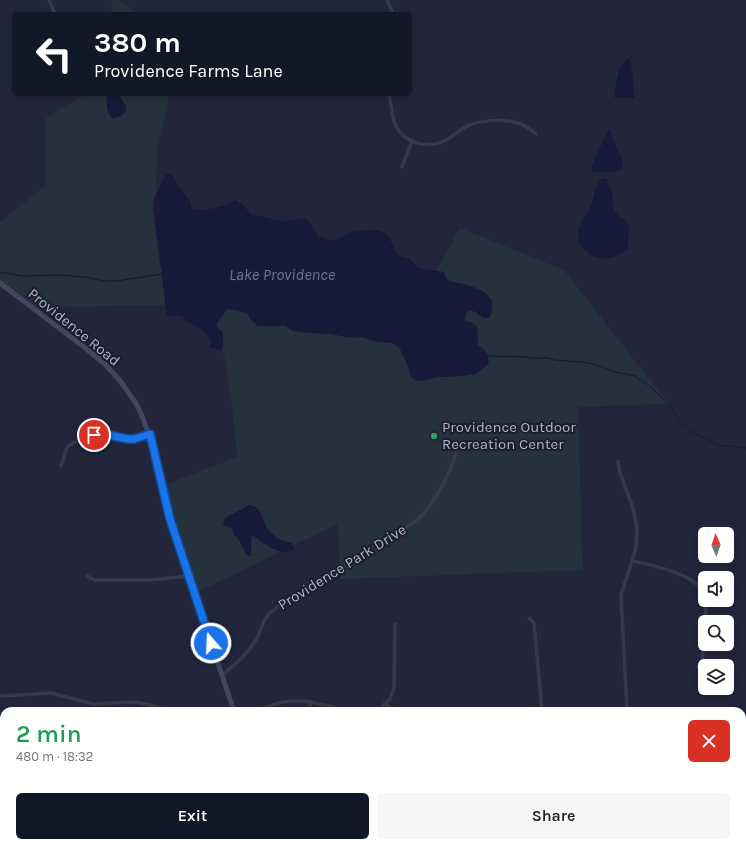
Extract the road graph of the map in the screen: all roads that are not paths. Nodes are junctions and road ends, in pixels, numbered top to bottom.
1 (49, 0) edge
2 (387, 0) edge
3 (54, 12) edge
4 (392, 12) edge
5 (389, 96) edge
6 (536, 134) dead end
7 (412, 142) junction
8 (402, 167) dead end
9 (0, 283) edge
10 (150, 434) junction
11 (456, 454) dead end
12 (618, 461) dead end
13 (61, 466) dead end
14 (633, 561) junction
15 (87, 576) dead end
16 (189, 576) junction
17 (698, 586) edge
18 (529, 618) dead end
19 (395, 624) dead end
20 (222, 675) junction
21 (0, 696) edge
22 (311, 702) junction
23 (385, 703) junction
24 (157, 707) edge
25 (233, 707) edge
26 (269, 707) edge
27 (310, 707) edge
28 (330, 707) edge
29 (382, 707) edge
30 (390, 707) edge
31 (542, 707) edge
32 (627, 707) edge

1 - 3 street
2 - 4 street
5 - 7 street
6 - 7 street
7 - 8 street
9 - 10 street, Providence Road
10 - 13 street
10 - 16 street, Providence Road
11 - 20 street, Providence Park Drive
12 - 14 street
14 - 17 street
14 - 32 street
15 - 16 street
16 - 20 street, Providence Road
18 - 31 street
19 - 23 street
20 - 25 street, Providence Road
21 - 24 street
22 - 26 street
22 - 27 street
22 - 28 street
23 - 29 street
23 - 30 street

